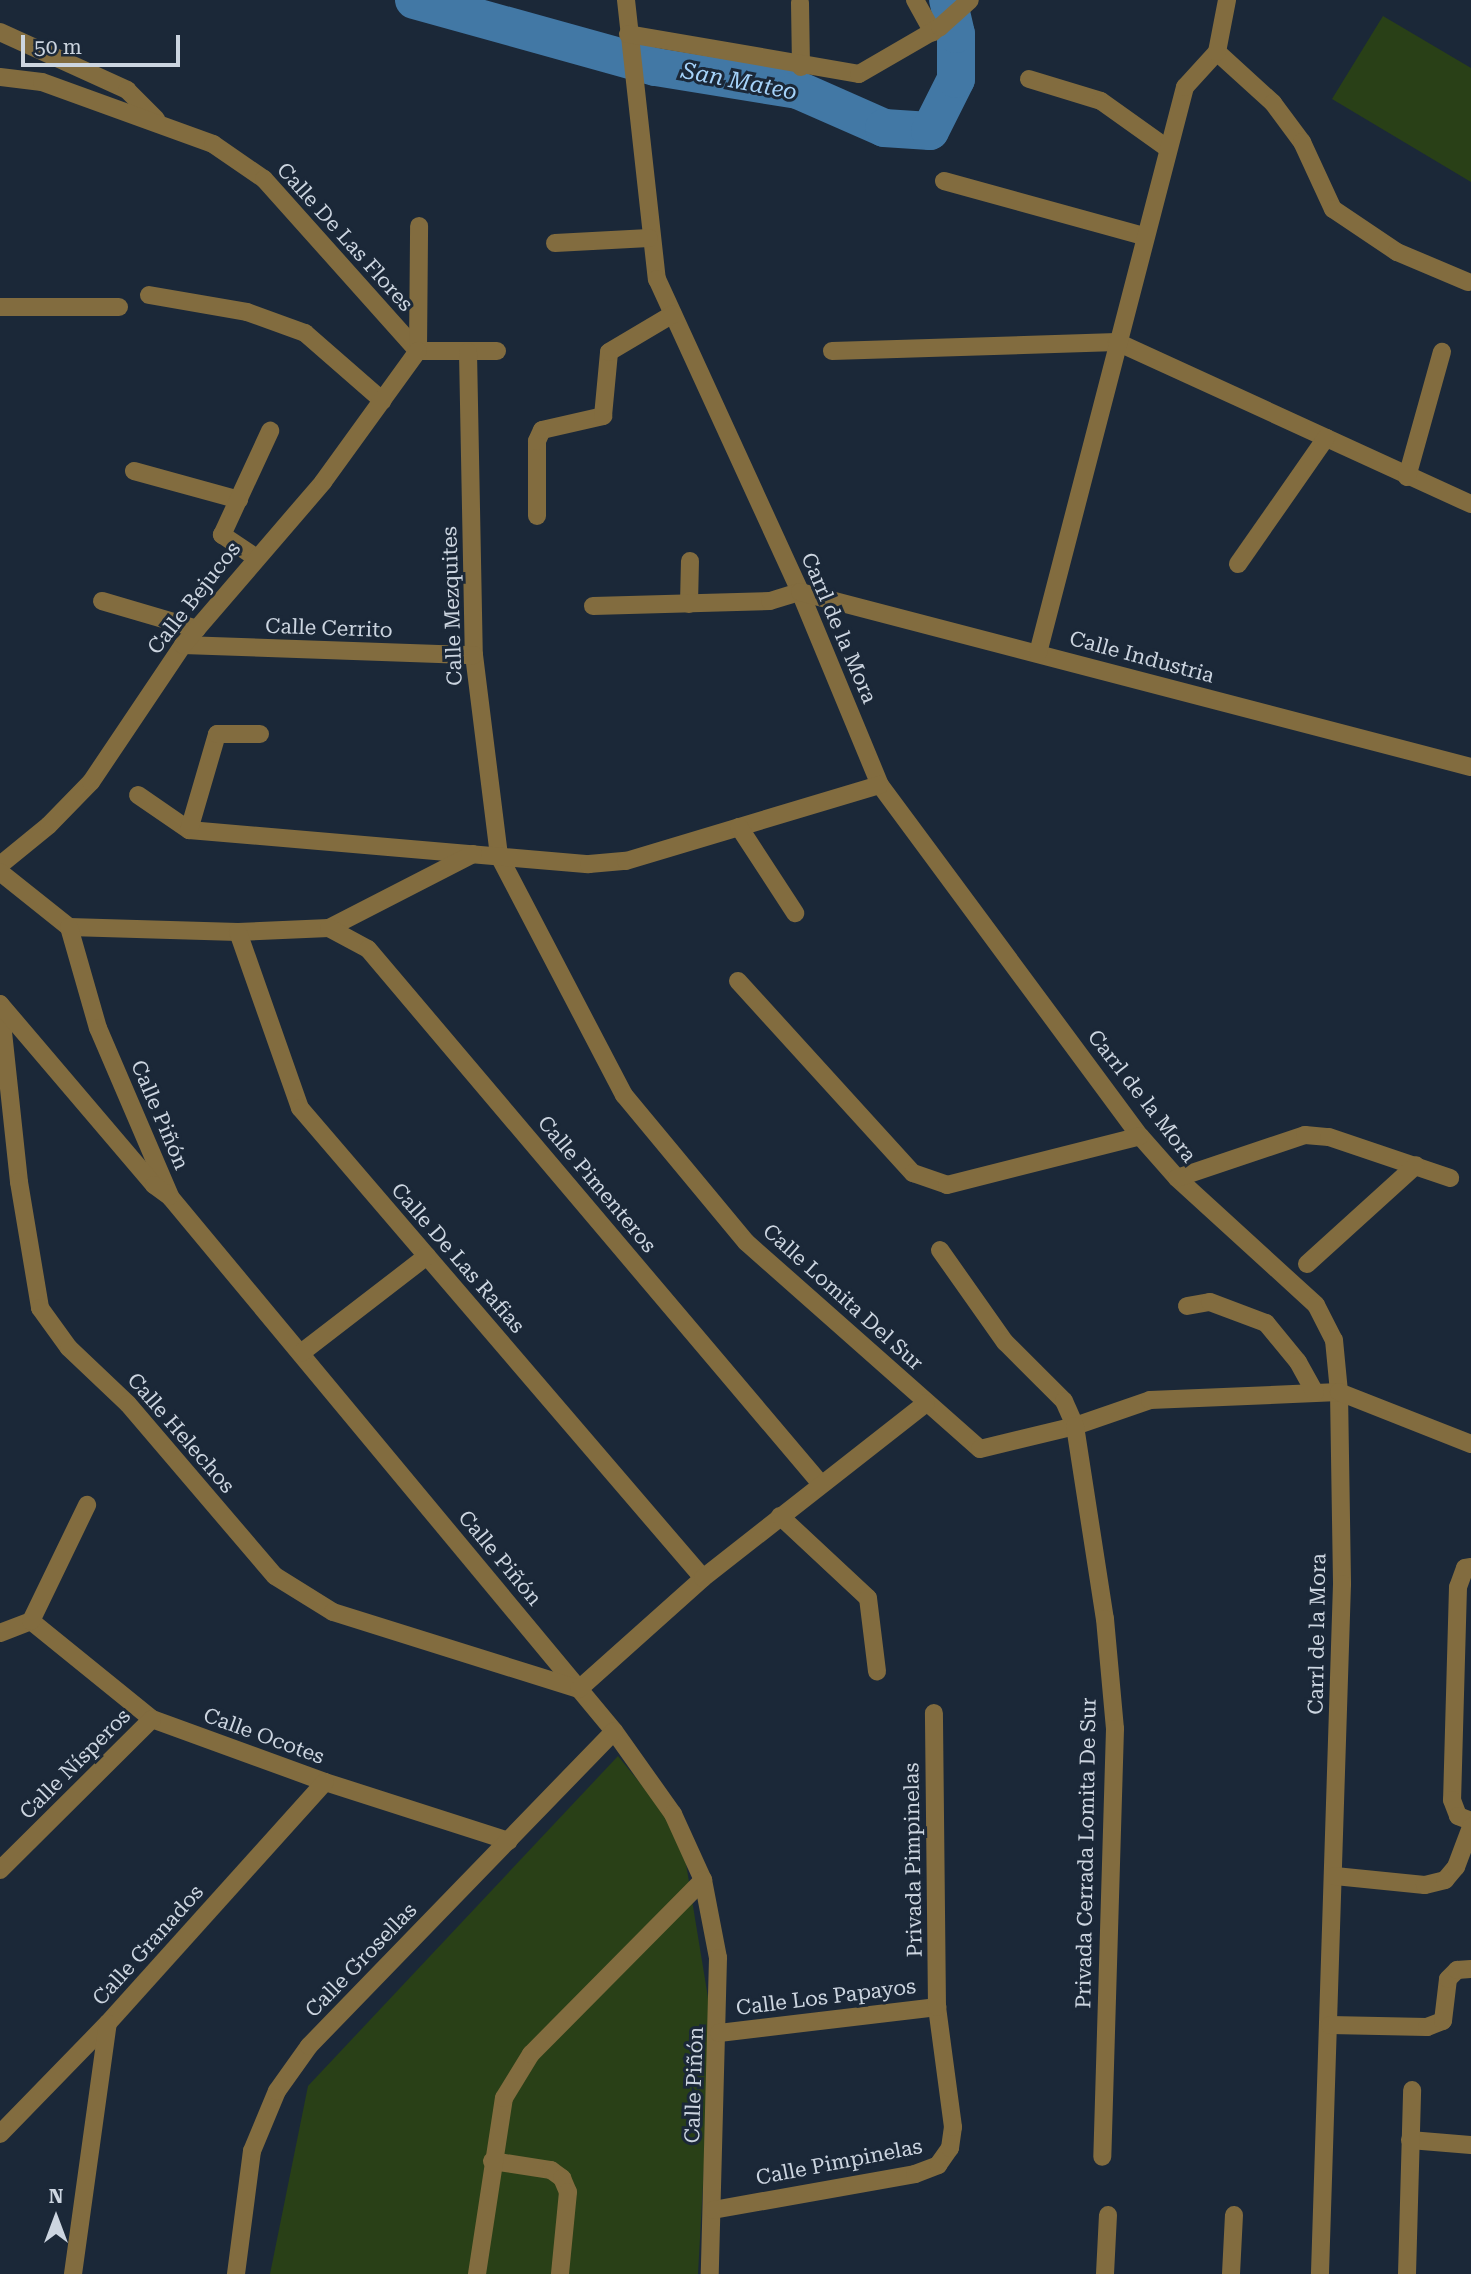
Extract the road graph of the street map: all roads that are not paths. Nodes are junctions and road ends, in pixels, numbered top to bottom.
1 (626, 0) edge
2 (915, 0) edge
3 (970, 0) edge
4 (1227, 0) edge
5 (800, 4) dead end
6 (937, 30) junction
7 (0, 32) edge
8 (628, 41) junction
9 (1217, 52) junction
10 (801, 66) junction
11 (0, 77) edge
12 (1029, 79) dead end
13 (158, 121) junction
14 (1167, 148) junction
15 (944, 181) dead end
16 (419, 226) dead end
17 (1143, 236) junction
18 (649, 239) junction
19 (555, 243) dead end
20 (1468, 282) dead end
21 (149, 295) dead end
22 (0, 307) edge
23 (119, 307) dead end
24 (673, 314) junction
25 (1117, 342) junction
26 (418, 351) junction
27 (497, 351) dead end
28 (832, 351) dead end
29 (468, 352) junction
30 (1442, 352) dead end
31 (383, 401) junction
32 (270, 431) dead end
33 (1326, 438) junction
34 (134, 471) dead end
35 (1407, 477) junction
36 (239, 500) junction
37 (1471, 504) edge
38 (537, 516) dead end
39 (255, 557) junction
40 (690, 561) dead end
41 (1238, 564) dead end
42 (800, 592) junction
43 (102, 601) dead end
44 (689, 604) junction
45 (593, 606) dead end
46 (197, 629) junction
47 (183, 645) junction
48 (1038, 653) junction
49 (474, 655) junction
50 (260, 734) dead end
51 (1471, 767) edge
52 (880, 785) junction
53 (138, 795) dead end
54 (738, 827) junction
55 (190, 830) junction
56 (472, 854) junction
57 (499, 856) junction
58 (0, 865) edge
59 (0, 872) edge
60 (795, 913) dead end
61 (69, 928) junction
62 (329, 928) junction
63 (238, 932) junction
64 (738, 981) dead end
65 (0, 1004) edge
66 (1140, 1136) junction
67 (1416, 1165) junction
68 (1177, 1178) junction
69 (1450, 1178) dead end
70 (171, 1198) junction
71 (940, 1250) dead end
72 (427, 1256) junction
73 (1307, 1264) dead end
74 (1187, 1306) dead end
75 (301, 1353) junction
76 (1339, 1392) junction
77 (1315, 1393) junction
78 (926, 1402) junction
79 (1075, 1426) junction
80 (1471, 1444) edge
81 (820, 1483) junction
82 (87, 1505) dead end
83 (780, 1516) junction
84 (1471, 1567) edge
85 (703, 1578) junction
86 (31, 1621) junction
87 (0, 1633) edge
88 (877, 1671) dead end
89 (579, 1689) junction
90 (934, 1713) dead end
91 (152, 1719) junction
92 (614, 1731) junction
93 (325, 1782) junction
94 (1471, 1821) edge
95 (1471, 1827) edge
96 (509, 1841) junction
97 (0, 1870) edge
98 (1335, 1876) junction
99 (704, 1880) junction
100 (1471, 1969) edge
101 (937, 2007) junction
102 (108, 2024) junction
103 (1330, 2025) junction
104 (719, 2033) junction
105 (1412, 2090) dead end
106 (0, 2134) edge
107 (1410, 2140) junction
108 (1471, 2145) edge
109 (1102, 2157) dead end
110 (492, 2161) junction
111 (713, 2210) junction
112 (1108, 2215) dead end
113 (1234, 2215) dead end
114 (73, 2274) edge
115 (236, 2274) edge
116 (477, 2274) edge
117 (560, 2274) edge
118 (710, 2274) edge
119 (1105, 2274) edge
120 (1231, 2274) edge
121 (1320, 2274) edge
122 (1407, 2274) edge

1 - 8 street, Carrl de la Mora
2 - 6 street
3 - 6 street
4 - 9 street
5 - 10 street
6 - 10 street
7 - 13 street
8 - 10 street
8 - 18 street, Carrl de la Mora
9 - 14 street
9 - 20 street
11 - 13 street, Calle De Las Flores
12 - 14 street
13 - 26 street, Calle De Las Flores
14 - 17 street
15 - 17 street
16 - 26 street
17 - 25 street
18 - 19 street
18 - 24 street, Carrl de la Mora
21 - 31 street
22 - 23 street
24 - 38 street
24 - 42 street, Carrl de la Mora
25 - 28 street
25 - 33 street
25 - 48 street
26 - 29 street
26 - 31 street, Calle Bejucos
27 - 29 street
29 - 49 street, Calle Mezquites
30 - 35 street
31 - 39 street, Calle Bejucos
32 - 36 street
33 - 35 street
33 - 41 street
34 - 36 street
35 - 37 street
36 - 39 street
39 - 46 street, Calle Bejucos
40 - 44 street
42 - 44 street
42 - 48 street, Calle Industria
42 - 52 street, Carrl de la Mora
43 - 46 street
44 - 45 street
46 - 47 street, Calle Bejucos
47 - 49 street, Calle Cerrito
47 - 58 street, Calle Bejucos
48 - 51 street, Calle Industria
49 - 57 street, Calle Mezquites
50 - 55 street
52 - 54 street
52 - 66 street, Carrl de la Mora
53 - 55 street
54 - 57 street
54 - 60 street
55 - 56 street
56 - 57 street
56 - 62 street
57 - 78 street, Calle Lomita Del Sur
59 - 61 street
61 - 63 street
61 - 70 street, Calle Piñón
62 - 63 street
62 - 81 street, Calle Pimenteros
63 - 72 street, Calle De Las Rafias
64 - 66 street
65 - 70 street
65 - 89 street, Calle Helechos
66 - 68 street, Carrl de la Mora
67 - 68 street
67 - 69 street
67 - 73 street
68 - 76 street, Carrl de la Mora
70 - 75 street, Calle Piñón
71 - 79 street, Privada Cerrada Lomita De Sur
72 - 75 street
72 - 85 street, Calle De Las Rafias
74 - 77 street
75 - 89 street, Calle Piñón
76 - 77 street, Calle Lomita Del Sur
76 - 80 street
76 - 98 street, Carrl de la Mora
77 - 79 street, Calle Lomita Del Sur
78 - 79 street, Calle Lomita Del Sur
78 - 81 street
79 - 109 street, Privada Cerrada Lomita De Sur
81 - 83 street
82 - 86 street
83 - 85 street
83 - 88 street
84 - 94 street
85 - 89 street
86 - 87 street
86 - 91 street, Calle Ocotes
89 - 92 street, Calle Piñón
90 - 101 street, Privada Pimpinelas
91 - 93 street, Calle Ocotes
91 - 97 street, Calle Nísperos
92 - 96 street, Calle Grosellas
92 - 99 street, Calle Piñón
93 - 96 street, Calle Ocotes
93 - 102 street, Calle Granados
95 - 98 street
96 - 115 street, Calle Grosellas
98 - 103 street, Carrl de la Mora
99 - 104 street, Calle Piñón
99 - 110 street
100 - 103 street
101 - 104 street, Calle Los Papayos
101 - 111 street, Calle Pimpinelas
102 - 106 street, Calle Granados
102 - 114 street
103 - 121 street, Carrl de la Mora
104 - 111 street, Calle Piñón
105 - 107 street
107 - 108 street
107 - 122 street
110 - 116 street
110 - 117 street
111 - 118 street, Calle Piñón
112 - 119 street
113 - 120 street

